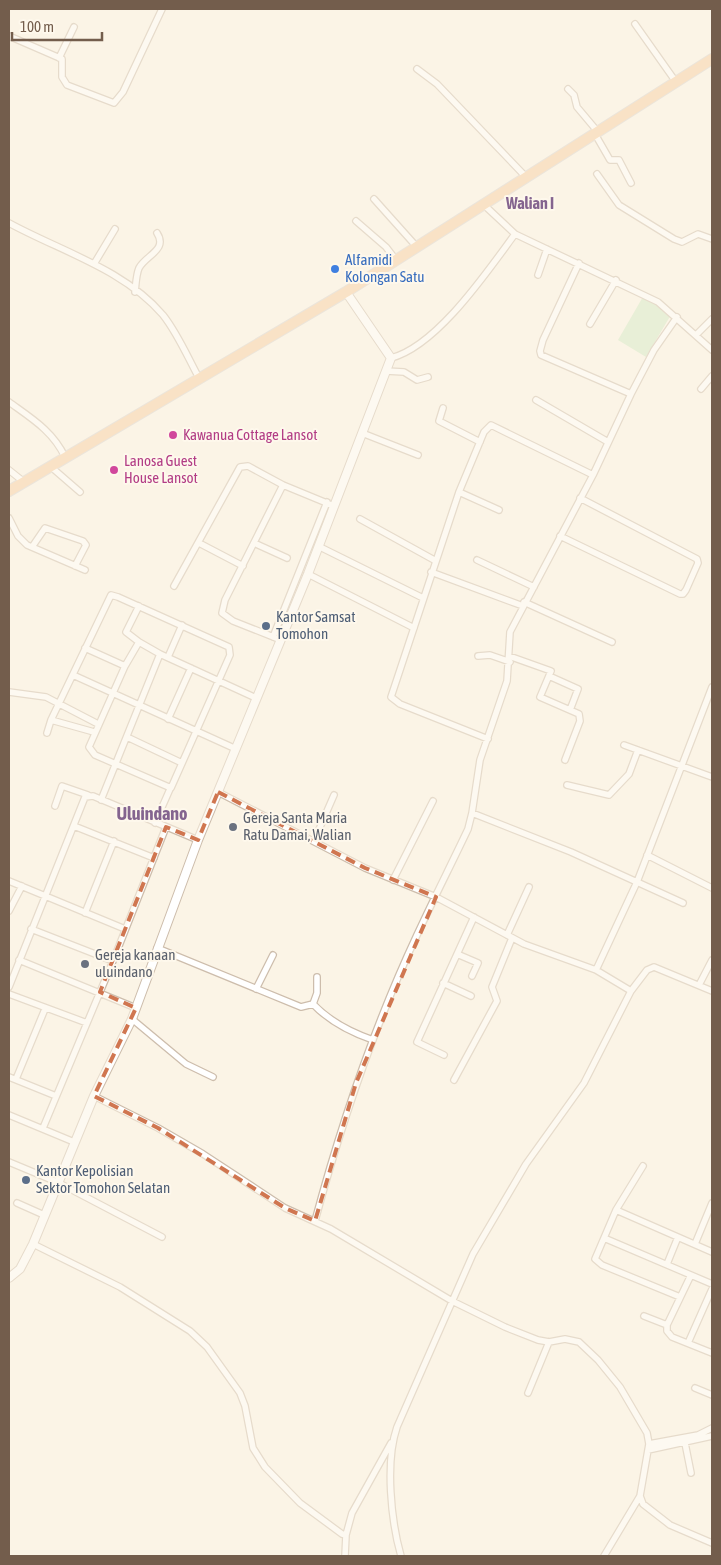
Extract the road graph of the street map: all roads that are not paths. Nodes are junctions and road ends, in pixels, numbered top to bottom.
1 (162, 9) edge
2 (635, 24) dead end
3 (74, 27) dead end
4 (9, 36) edge
5 (59, 58) junction
6 (712, 59) edge
7 (417, 69) dead end
8 (676, 82) junction
9 (568, 89) dead end
10 (596, 133) junction
11 (597, 174) dead end
12 (526, 178) junction
13 (631, 183) dead end
14 (374, 199) dead end
15 (482, 204) junction
16 (356, 221) dead end
17 (9, 223) edge
18 (115, 229) dead end
19 (157, 233) dead end
20 (515, 234) junction
21 (712, 239) edge
22 (416, 246) junction
23 (548, 249) junction
24 (396, 260) junction
25 (579, 263) junction
26 (94, 264) junction
27 (538, 275) dead end
28 (616, 280) junction
29 (135, 292) junction
30 (346, 292) junction
31 (677, 317) junction
32 (712, 319) edge
33 (590, 324) dead end
34 (697, 334) junction
35 (712, 350) edge
36 (391, 358) junction
37 (386, 371) junction
38 (712, 376) edge
39 (199, 378) junction
40 (428, 378) dead end
41 (701, 389) dead end
42 (631, 394) junction
43 (536, 400) dead end
44 (9, 402) edge
45 (442, 408) dead end
46 (362, 432) junction
47 (480, 442) junction
48 (608, 442) junction
49 (418, 455) dead end
50 (65, 457) junction
51 (50, 466) junction
52 (9, 470) edge
53 (593, 475) junction
54 (24, 482) junction
55 (282, 485) junction
56 (9, 491) edge
57 (80, 492) dead end
58 (459, 492) junction
59 (580, 498) junction
60 (331, 504) junction
61 (499, 510) dead end
62 (9, 518) edge
63 (360, 519) dead end
64 (560, 536) junction
65 (199, 543) junction
66 (254, 543) junction
67 (318, 546) junction
68 (32, 548) junction
69 (287, 558) dead end
70 (477, 560) dead end
71 (436, 561) junction
72 (75, 566) junction
73 (243, 566) junction
74 (85, 570) dead end
75 (431, 572) junction
76 (308, 574) junction
77 (174, 586) dead end
78 (534, 587) junction
79 (423, 598) junction
80 (523, 604) junction
81 (139, 606) junction
82 (182, 625) junction
83 (414, 628) junction
84 (277, 639) junction
85 (139, 642) junction
86 (612, 642) dead end
87 (85, 648) junction
88 (160, 654) junction
89 (478, 656) dead end
90 (168, 657) junction
91 (510, 659) junction
92 (125, 666) junction
93 (191, 668) junction
94 (73, 675) junction
95 (549, 676) junction
96 (218, 681) junction
97 (712, 687) edge
98 (9, 692) edge
99 (112, 694) junction
100 (256, 698) junction
101 (57, 704) junction
102 (140, 706) junction
103 (570, 710) junction
104 (168, 719) junction
105 (51, 720) junction
106 (98, 724) junction
107 (197, 731) junction
108 (94, 732) junction
109 (47, 733) dead end
110 (127, 737) junction
111 (488, 739) junction
112 (624, 745) dead end
113 (236, 749) junction
114 (638, 750) junction
115 (565, 760) dead end
116 (116, 763) junction
117 (182, 763) junction
118 (682, 765) junction
119 (712, 777) edge
120 (567, 785) dead end
121 (170, 788) junction
122 (218, 792) junction
123 (88, 795) junction
124 (334, 795) dead end
125 (101, 800) junction
126 (433, 801) dead end
127 (55, 806) dead end
128 (472, 813) junction
129 (155, 823) junction
130 (74, 826) junction
131 (166, 827) junction
132 (198, 840) junction
133 (114, 841) junction
134 (314, 841) junction
135 (647, 855) junction
136 (154, 858) junction
137 (393, 880) junction
138 (9, 881) edge
139 (637, 882) junction
140 (22, 886) junction
141 (529, 887) dead end
142 (712, 888) edge
143 (44, 896) junction
144 (436, 897) junction
145 (683, 904) dead end
146 (9, 911) edge
147 (85, 912) junction
148 (474, 917) junction
149 (31, 929) junction
150 (125, 929) junction
151 (510, 937) junction
152 (157, 948) junction
153 (456, 954) junction
154 (273, 955) dead end
155 (20, 960) junction
156 (712, 960) edge
157 (113, 961) junction
158 (596, 970) junction
159 (472, 976) dead end
160 (317, 978) dead end
161 (443, 983) junction
162 (699, 985) junction
163 (9, 987) edge
164 (256, 989) junction
165 (631, 991) junction
166 (712, 991) edge
167 (100, 992) junction
168 (9, 994) edge
169 (471, 996) dead end
170 (313, 1004) junction
171 (46, 1008) junction
172 (136, 1008) junction
173 (132, 1019) junction
174 (87, 1023) junction
175 (373, 1040) junction
176 (444, 1055) dead end
177 (9, 1077) edge
178 (213, 1078) dead end
179 (16, 1079) junction
180 (454, 1080) dead end
181 (56, 1096) junction
182 (94, 1096) junction
183 (9, 1115) edge
184 (43, 1128) junction
185 (74, 1142) junction
186 (9, 1162) edge
187 (644, 1166) dead end
188 (57, 1182) junction
189 (17, 1203) dead end
190 (712, 1203) edge
191 (616, 1210) junction
192 (44, 1215) junction
193 (709, 1218) edge
194 (315, 1221) junction
195 (162, 1237) dead end
196 (678, 1237) junction
197 (604, 1238) junction
198 (33, 1244) junction
199 (695, 1244) junction
200 (712, 1252) edge
201 (667, 1264) junction
202 (691, 1275) junction
203 (9, 1278) edge
204 (712, 1284) edge
205 (712, 1290) edge
206 (680, 1297) junction
207 (452, 1301) junction
208 (644, 1316) dead end
209 (667, 1325) junction
210 (549, 1342) junction
211 (688, 1343) junction
212 (712, 1353) edge
213 (695, 1388) dead end
214 (528, 1393) dead end
215 (712, 1395) edge
216 (712, 1429) edge
217 (712, 1436) edge
218 (392, 1442) junction
219 (685, 1444) junction
220 (648, 1447) junction
221 (691, 1473) dead end
222 (640, 1496) junction
223 (346, 1536) junction
224 (712, 1543) edge
225 (345, 1556) edge
226 (401, 1556) edge
227 (604, 1556) edge

1 - 5 street
2 - 8 street
3 - 5 street
4 - 5 street
6 - 8 highway
7 - 12 street
8 - 10 highway
9 - 10 street
10 - 12 highway
10 - 13 street
11 - 21 street
12 - 15 highway
14 - 22 street
15 - 20 street
15 - 22 highway
16 - 24 street
17 - 26 street
18 - 26 street
19 - 29 street
20 - 23 street
20 - 36 street
22 - 24 highway
23 - 25 street
23 - 27 street
24 - 30 highway
25 - 28 street
25 - 42 street
26 - 29 street
28 - 31 street
28 - 33 street
29 - 39 street
30 - 36 street
30 - 39 highway
31 - 34 street
31 - 42 street
32 - 34 street
34 - 35 street
36 - 37 street
37 - 40 street
37 - 46 street
38 - 41 street
39 - 50 highway
42 - 48 street
43 - 48 street
44 - 50 street
45 - 47 street
46 - 49 street
46 - 60 street
47 - 53 street
47 - 58 street
48 - 53 street
50 - 51 highway
51 - 54 highway
51 - 57 street
52 - 54 street
53 - 59 street
54 - 56 highway
55 - 60 street
55 - 65 street
55 - 66 street
58 - 61 street
58 - 71 street
59 - 64 street
59 - 64 street
60 - 67 street
60 - 84 street
62 - 68 street
63 - 71 street
64 - 78 street
65 - 73 street
65 - 77 street
66 - 69 street
66 - 73 street
67 - 76 street
67 - 79 street
68 - 72 street
68 - 72 street
70 - 78 street
71 - 75 street
72 - 74 street
73 - 84 street
75 - 79 street
75 - 80 street
76 - 83 street
76 - 84 street
78 - 80 street
79 - 83 street
80 - 86 street
80 - 91 street
81 - 82 street
81 - 85 street
81 - 87 street
82 - 90 street
82 - 96 street
83 - 111 street
84 - 100 street
85 - 88 street
85 - 92 street
87 - 92 street
87 - 94 street
88 - 90 street
88 - 102 street
89 - 91 street
90 - 93 street
91 - 95 street
91 - 111 street
92 - 99 street
93 - 96 street
93 - 104 street
94 - 99 street
94 - 101 street
95 - 103 street
95 - 103 street
96 - 100 street
96 - 107 street
97 - 118 street
98 - 101 street
99 - 102 street
99 - 106 street
100 - 113 street
101 - 105 street
101 - 106 street
102 - 104 street
102 - 110 street
103 - 115 street
104 - 107 street
105 - 108 street
105 - 109 street
106 - 108 street
107 - 113 street
107 - 117 street
108 - 116 street
110 - 116 street
110 - 117 street
111 - 128 street
112 - 114 street
113 - 122 street
114 - 118 street
114 - 120 street
116 - 121 street
116 - 125 street
117 - 121 street
118 - 119 street
118 - 135 street
121 - 129 street
122 - 132 street
122 - 134 street
123 - 125 street
123 - 127 street
123 - 130 street
124 - 134 street
125 - 129 street
126 - 137 street
128 - 139 street
128 - 144 street
129 - 131 street
130 - 133 street
130 - 143 street
131 - 132 street
131 - 136 street
132 - 152 street
133 - 136 street
133 - 147 street
134 - 137 street
135 - 139 street
135 - 142 street
136 - 150 street
137 - 144 street
138 - 140 street
139 - 145 street
139 - 158 street
140 - 143 street
140 - 146 street
141 - 151 street
143 - 147 street
143 - 149 street
144 - 148 street
144 - 175 street
147 - 150 street
148 - 151 street
148 - 153 street
149 - 155 street
149 - 157 street
150 - 157 street
151 - 158 street
151 - 180 street
152 - 164 street
152 - 172 street
153 - 159 street
153 - 161 street
154 - 164 street
155 - 163 street
155 - 167 street
156 - 162 street
157 - 167 street
158 - 165 street
160 - 170 street
161 - 169 street
161 - 176 street
162 - 165 street
162 - 166 street
164 - 170 street
165 - 207 street
167 - 172 street
167 - 174 street
168 - 171 street
170 - 175 street
171 - 174 street
171 - 179 street
172 - 173 street
173 - 178 street
173 - 182 street
174 - 181 street
175 - 194 street
177 - 179 street
179 - 181 street
181 - 184 street
182 - 185 street
182 - 194 street
183 - 184 street
184 - 185 street
185 - 188 street
186 - 188 street
187 - 191 street
188 - 192 street
188 - 195 street
189 - 192 street
190 - 193 street
191 - 196 street
191 - 197 street
192 - 198 street
193 - 199 street
194 - 207 street
196 - 199 street
196 - 201 street
197 - 201 street
197 - 206 street
198 - 203 street
198 - 223 street
199 - 200 street
201 - 202 street
202 - 204 street
202 - 206 street
205 - 211 street
206 - 209 street
207 - 210 street
207 - 218 street
208 - 209 street
209 - 211 street
210 - 214 street
210 - 220 street
211 - 212 street
213 - 215 street
216 - 220 street
217 - 219 street
218 - 223 street
218 - 226 street
219 - 220 street
219 - 221 street
220 - 222 street
222 - 224 street
222 - 227 street
223 - 225 street

